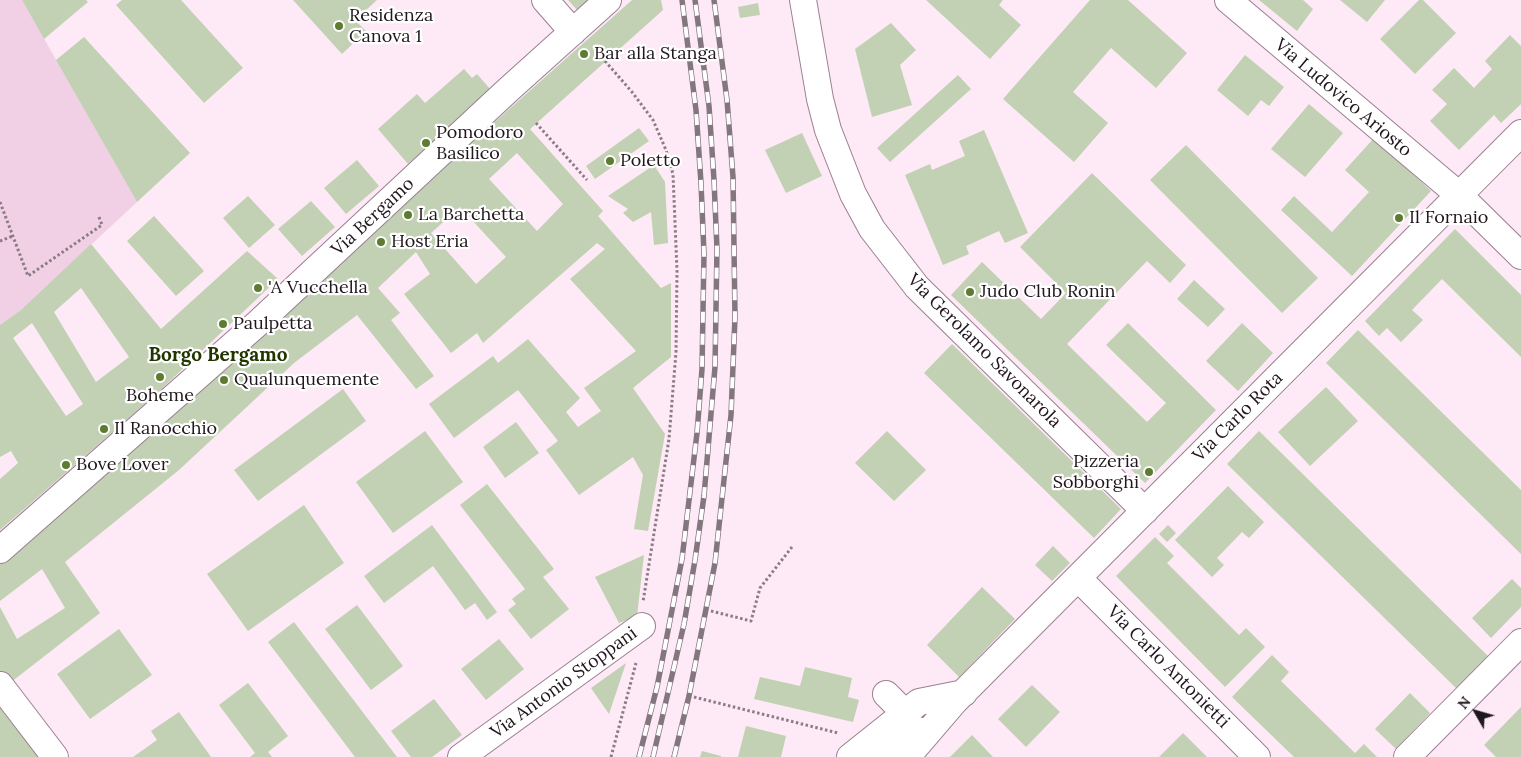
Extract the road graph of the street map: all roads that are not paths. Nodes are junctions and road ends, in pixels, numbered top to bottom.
1 (545, 0) edge
2 (608, 0) edge
3 (803, 0) edge
4 (1228, 0) edge
5 (573, 32) junction
6 (1521, 133) edge
7 (1459, 195) junction
8 (1521, 256) edge
9 (1145, 511) junction
10 (0, 550) edge
11 (1078, 578) junction
12 (642, 626) road end
13 (1521, 642) edge
14 (0, 685) edge
15 (886, 694) dead end
16 (960, 697) junction
17 (905, 713) junction
18 (865, 754) edge
19 (55, 757) edge
20 (461, 757) edge
21 (907, 757) edge
22 (1257, 757) edge
23 (1407, 757) edge

1 - 5 street
2 - 5 street, Via Bergamo
3 - 9 street, Via Gerolamo Savonarola
4 - 7 street, Via Ludovico Ariosto
5 - 10 street, Via Bergamo
6 - 7 street, Via Carlo Rota
7 - 8 street, Via Ludovico Ariosto
7 - 9 street, Via Carlo Rota
9 - 11 street, Via Carlo Rota
11 - 16 street, Via Carlo Rota
11 - 22 street, Via Carlo Antonietti
12 - 20 street, Via Antonio Stoppani
13 - 23 street
14 - 19 street
15 - 17 street
16 - 17 street
16 - 18 street, Via Carlo Rota
16 - 21 street, Via Carlo Rota
17 - 18 street

